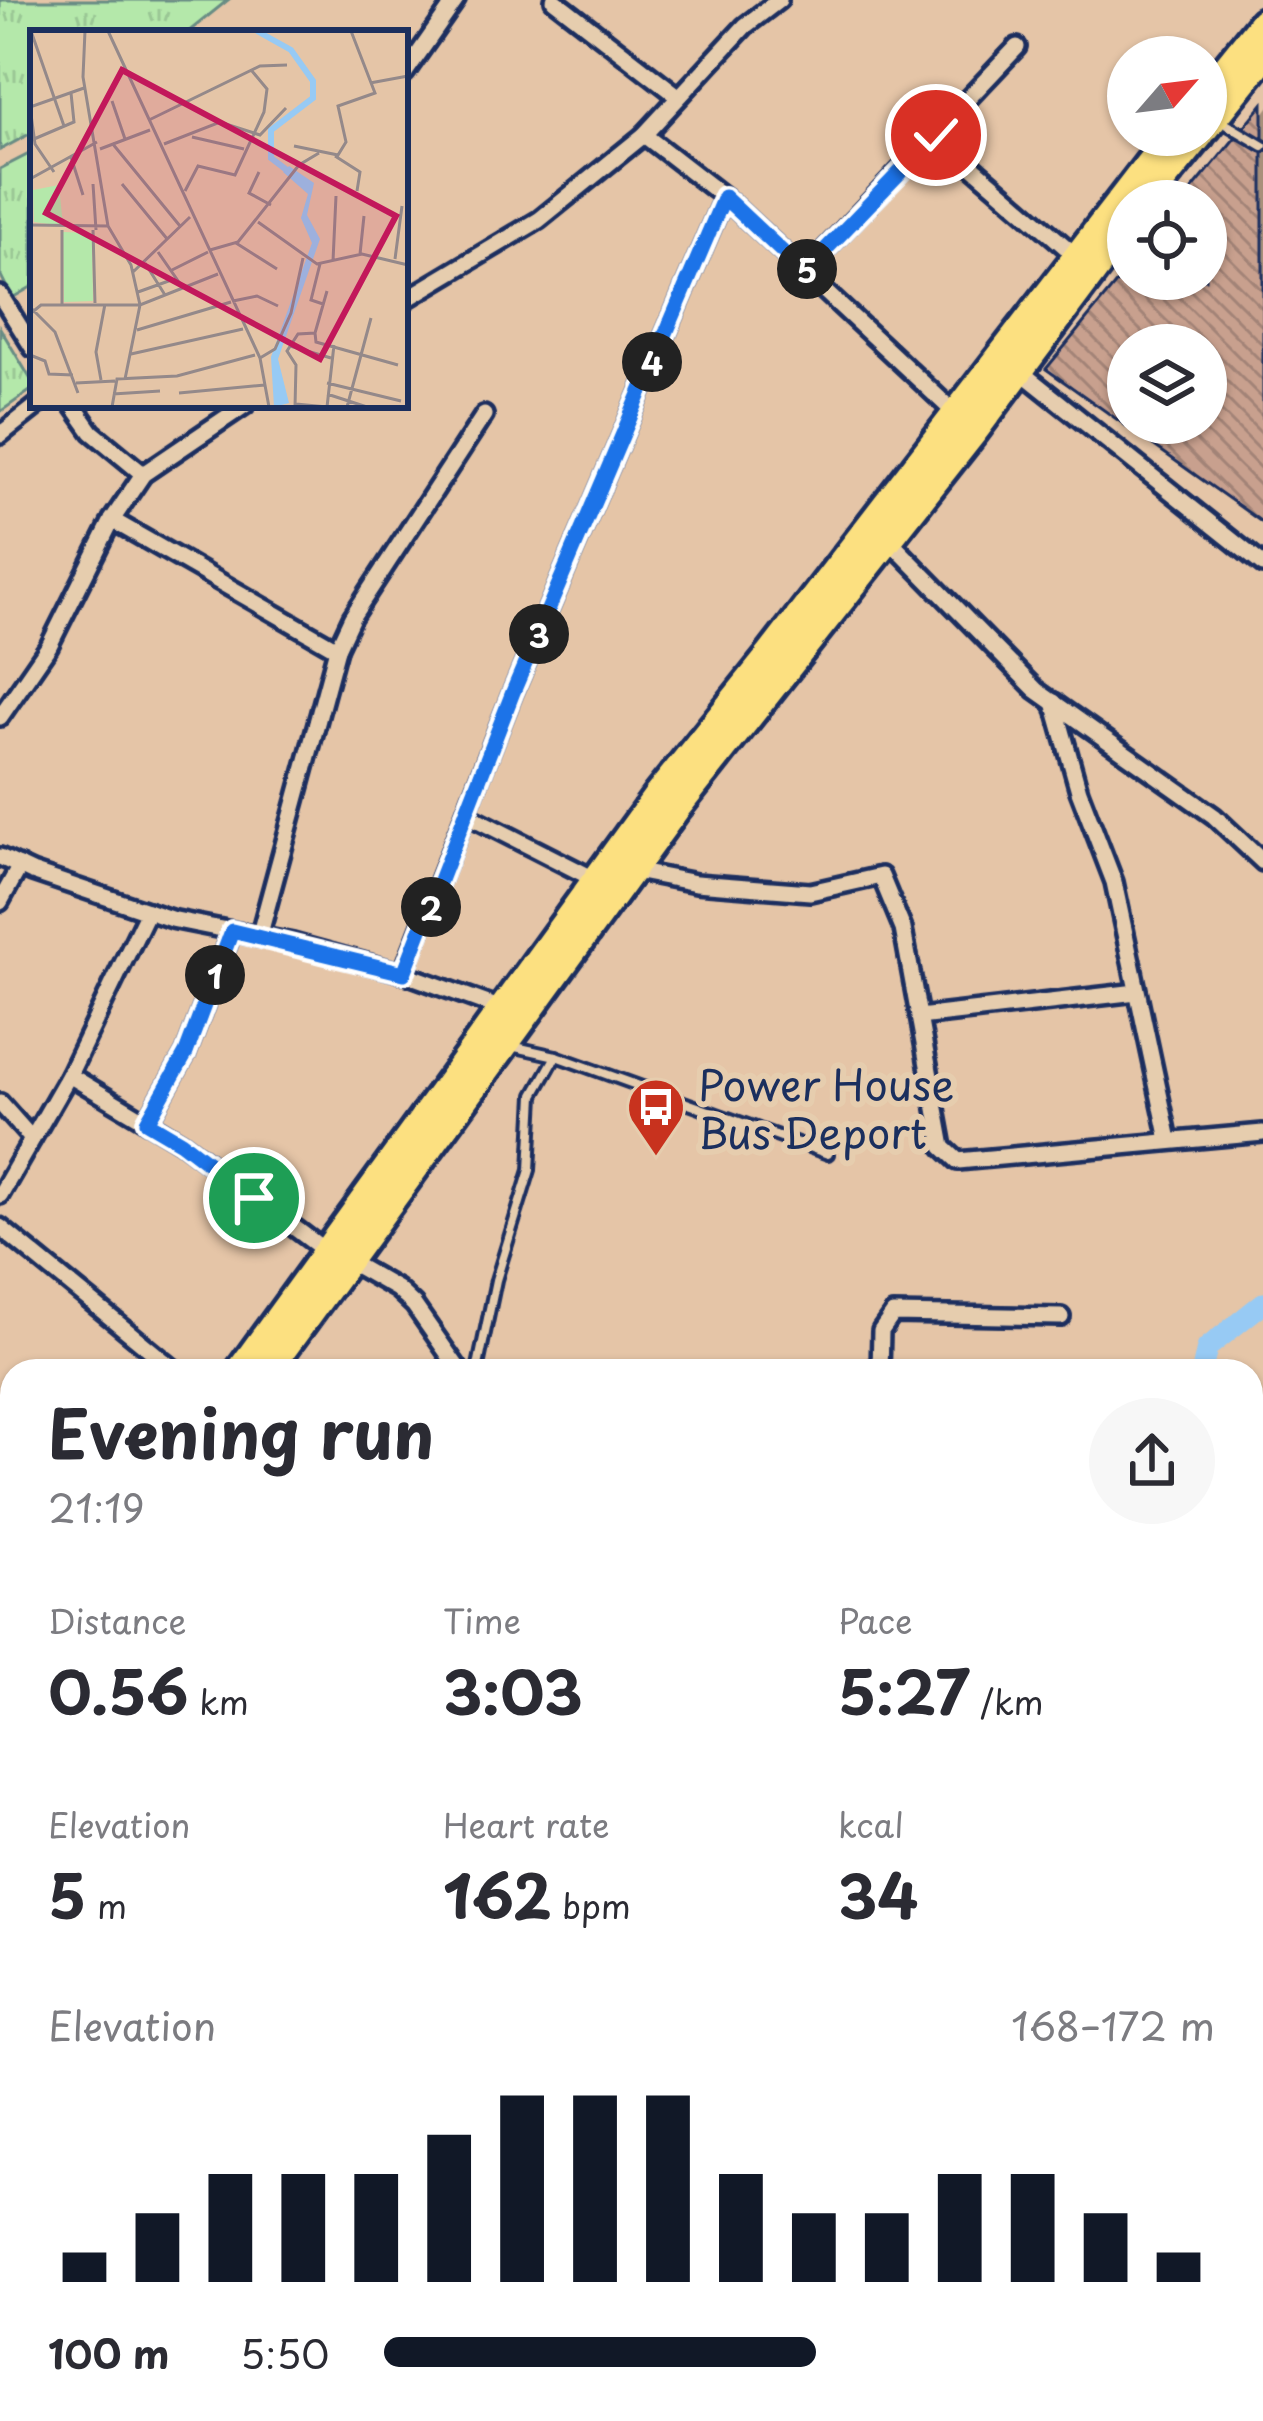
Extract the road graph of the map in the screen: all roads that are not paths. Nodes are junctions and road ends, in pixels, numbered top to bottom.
1 (456, 0) edge
2 (554, 0) edge
3 (778, 0) edge
4 (1263, 22) edge
5 (1017, 47) dead end
6 (1263, 57) edge
7 (408, 69) edge
8 (1227, 84) edge
9 (678, 96) junction
10 (1227, 96) edge
11 (1227, 128) edge
12 (644, 135) junction
13 (936, 135) junction
14 (1263, 146) edge
15 (1155, 156) edge
16 (724, 197) junction
17 (1107, 253) edge
18 (1076, 256) junction
19 (804, 272) junction
20 (0, 295) edge
21 (408, 298) edge
22 (30, 343) edge
23 (1020, 370) junction
24 (34, 408) edge
25 (75, 408) edge
26 (241, 408) edge
27 (956, 414) junction
28 (484, 415) dead end
29 (0, 435) edge
30 (143, 474) junction
31 (112, 520) junction
32 (887, 538) junction
33 (1263, 565) edge
34 (337, 649) junction
35 (1054, 702) junction
36 (0, 717) edge
37 (468, 815) junction
38 (0, 856) edge
39 (1263, 862) edge
40 (622, 863) junction
41 (20, 866) junction
42 (596, 880) junction
43 (0, 902) edge
44 (148, 911) junction
45 (232, 931) junction
46 (259, 937) junction
47 (404, 973) junction
48 (1137, 992) junction
49 (502, 1009) junction
50 (920, 1017) junction
51 (504, 1045) junction
52 (556, 1056) junction
53 (69, 1075) junction
54 (0, 1103) edge
55 (147, 1122) junction
56 (1263, 1133) edge
57 (32, 1139) junction
58 (1169, 1140) junction
59 (828, 1154) dead end
60 (0, 1195) edge
61 (0, 1227) edge
62 (338, 1257) junction
63 (1061, 1317) dead end
64 (161, 1359) edge
65 (250, 1359) edge
66 (274, 1359) edge
67 (452, 1359) edge
68 (480, 1359) edge
69 (880, 1359) edge

1 - 7 street
2 - 9 street
3 - 9 street
4 - 8 highway
5 - 13 street
6 - 10 highway
9 - 12 street
11 - 14 lane
12 - 16 street
12 - 21 street
13 - 18 street
13 - 19 street
15 - 18 highway
16 - 19 street
16 - 37 street
17 - 23 highway
18 - 27 highway
19 - 27 street
20 - 22 street
23 - 32 highway
23 - 33 street
24 - 29 street
25 - 30 street
26 - 30 street
27 - 40 highway
28 - 34 street
30 - 31 street
31 - 34 street
31 - 36 street
32 - 35 street
32 - 40 highway
34 - 46 street
35 - 39 street
35 - 48 street
37 - 42 street
37 - 47 street
38 - 41 street
40 - 42 highway
40 - 50 street
40 - 51 highway
41 - 43 street
41 - 44 street
42 - 49 highway
44 - 45 street
44 - 53 street
45 - 46 street
45 - 55 street
46 - 47 street
47 - 49 street
48 - 50 street
48 - 58 street
49 - 62 highway
50 - 58 street
51 - 52 lane
51 - 62 highway
52 - 59 lane
52 - 68 lane
53 - 55 street
53 - 57 street
54 - 57 street
55 - 62 street
56 - 58 street
57 - 60 street
61 - 64 street
62 - 65 highway
62 - 66 highway
62 - 67 street
63 - 69 street

